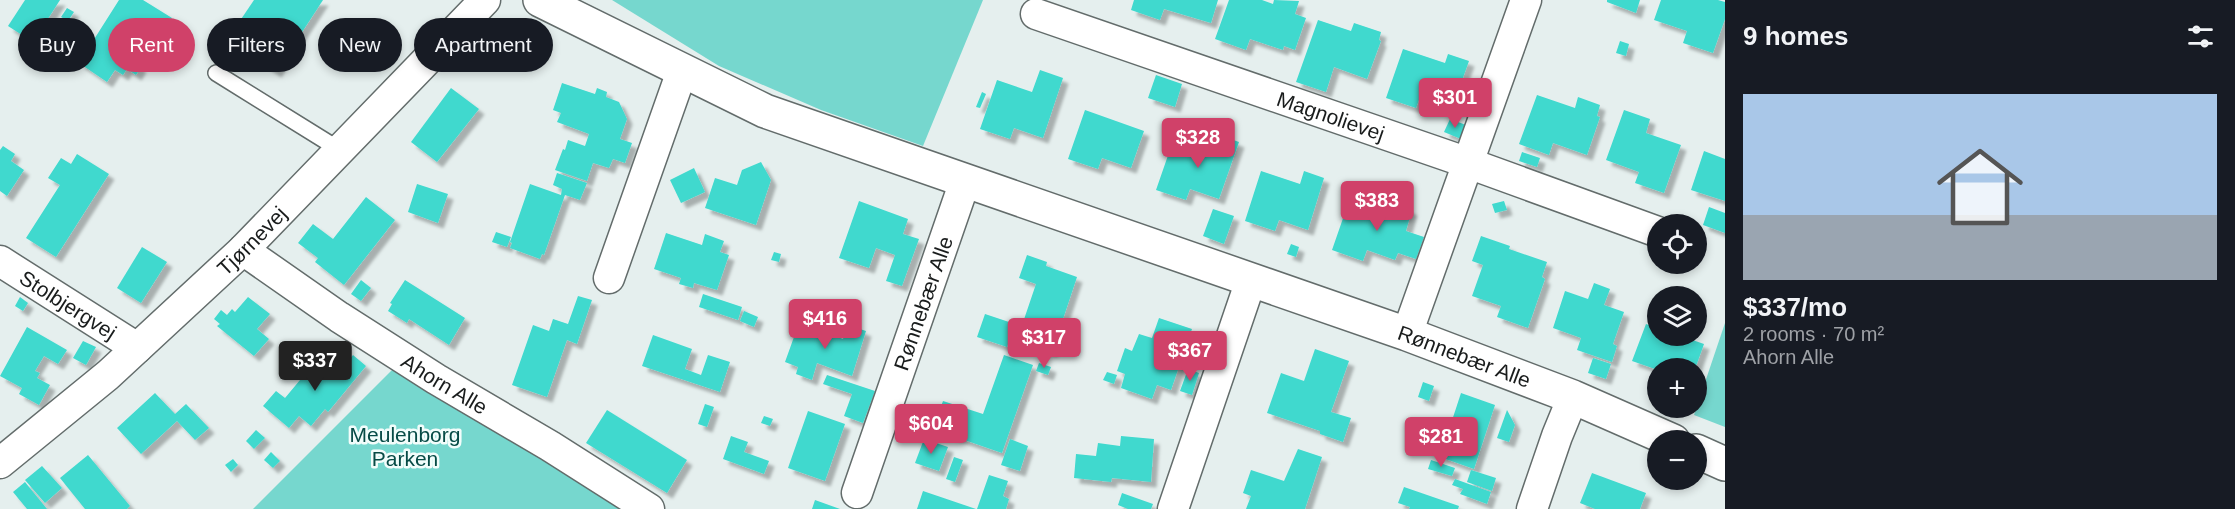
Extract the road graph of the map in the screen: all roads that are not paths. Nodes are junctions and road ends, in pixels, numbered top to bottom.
1 (485, 0) edge
2 (540, 0) edge
3 (1526, 0) edge
4 (1036, 14) dead end
5 (682, 71) junction
6 (216, 73) dead end
7 (340, 150) junction
8 (1468, 163) junction
9 (965, 181) junction
10 (1647, 228) edge
11 (243, 250) junction
12 (0, 261) edge
13 (609, 278) dead end
14 (1251, 280) junction
15 (1407, 334) junction
16 (137, 348) junction
17 (1573, 397) junction
18 (1648, 430) edge
19 (1707, 457) edge
20 (0, 463) edge
21 (1725, 464) edge
22 (856, 493) dead end
23 (649, 509) edge
24 (1173, 509) edge
25 (1532, 509) edge

1 - 7 street, Tjørnevej
2 - 5 main road, Rønnebær Alle
3 - 8 street
4 - 8 street, Magnolievej
5 - 9 main road, Rønnebær Alle
5 - 13 street
6 - 7 lane
7 - 11 street, Tjørnevej
8 - 10 street, Magnolievej
8 - 15 street
9 - 14 main road, Rønnebær Alle
9 - 22 street, Rønnebær Alle
11 - 16 street, Tjørnevej
11 - 23 street, Ahorn Alle
12 - 16 street, Stolbjergvej
14 - 15 main road, Rønnebær Alle
14 - 24 street
15 - 17 main road, Rønnebær Alle
16 - 20 street, Tjørnevej
17 - 18 main road, Rønnebær Alle
17 - 25 street
19 - 21 main road

